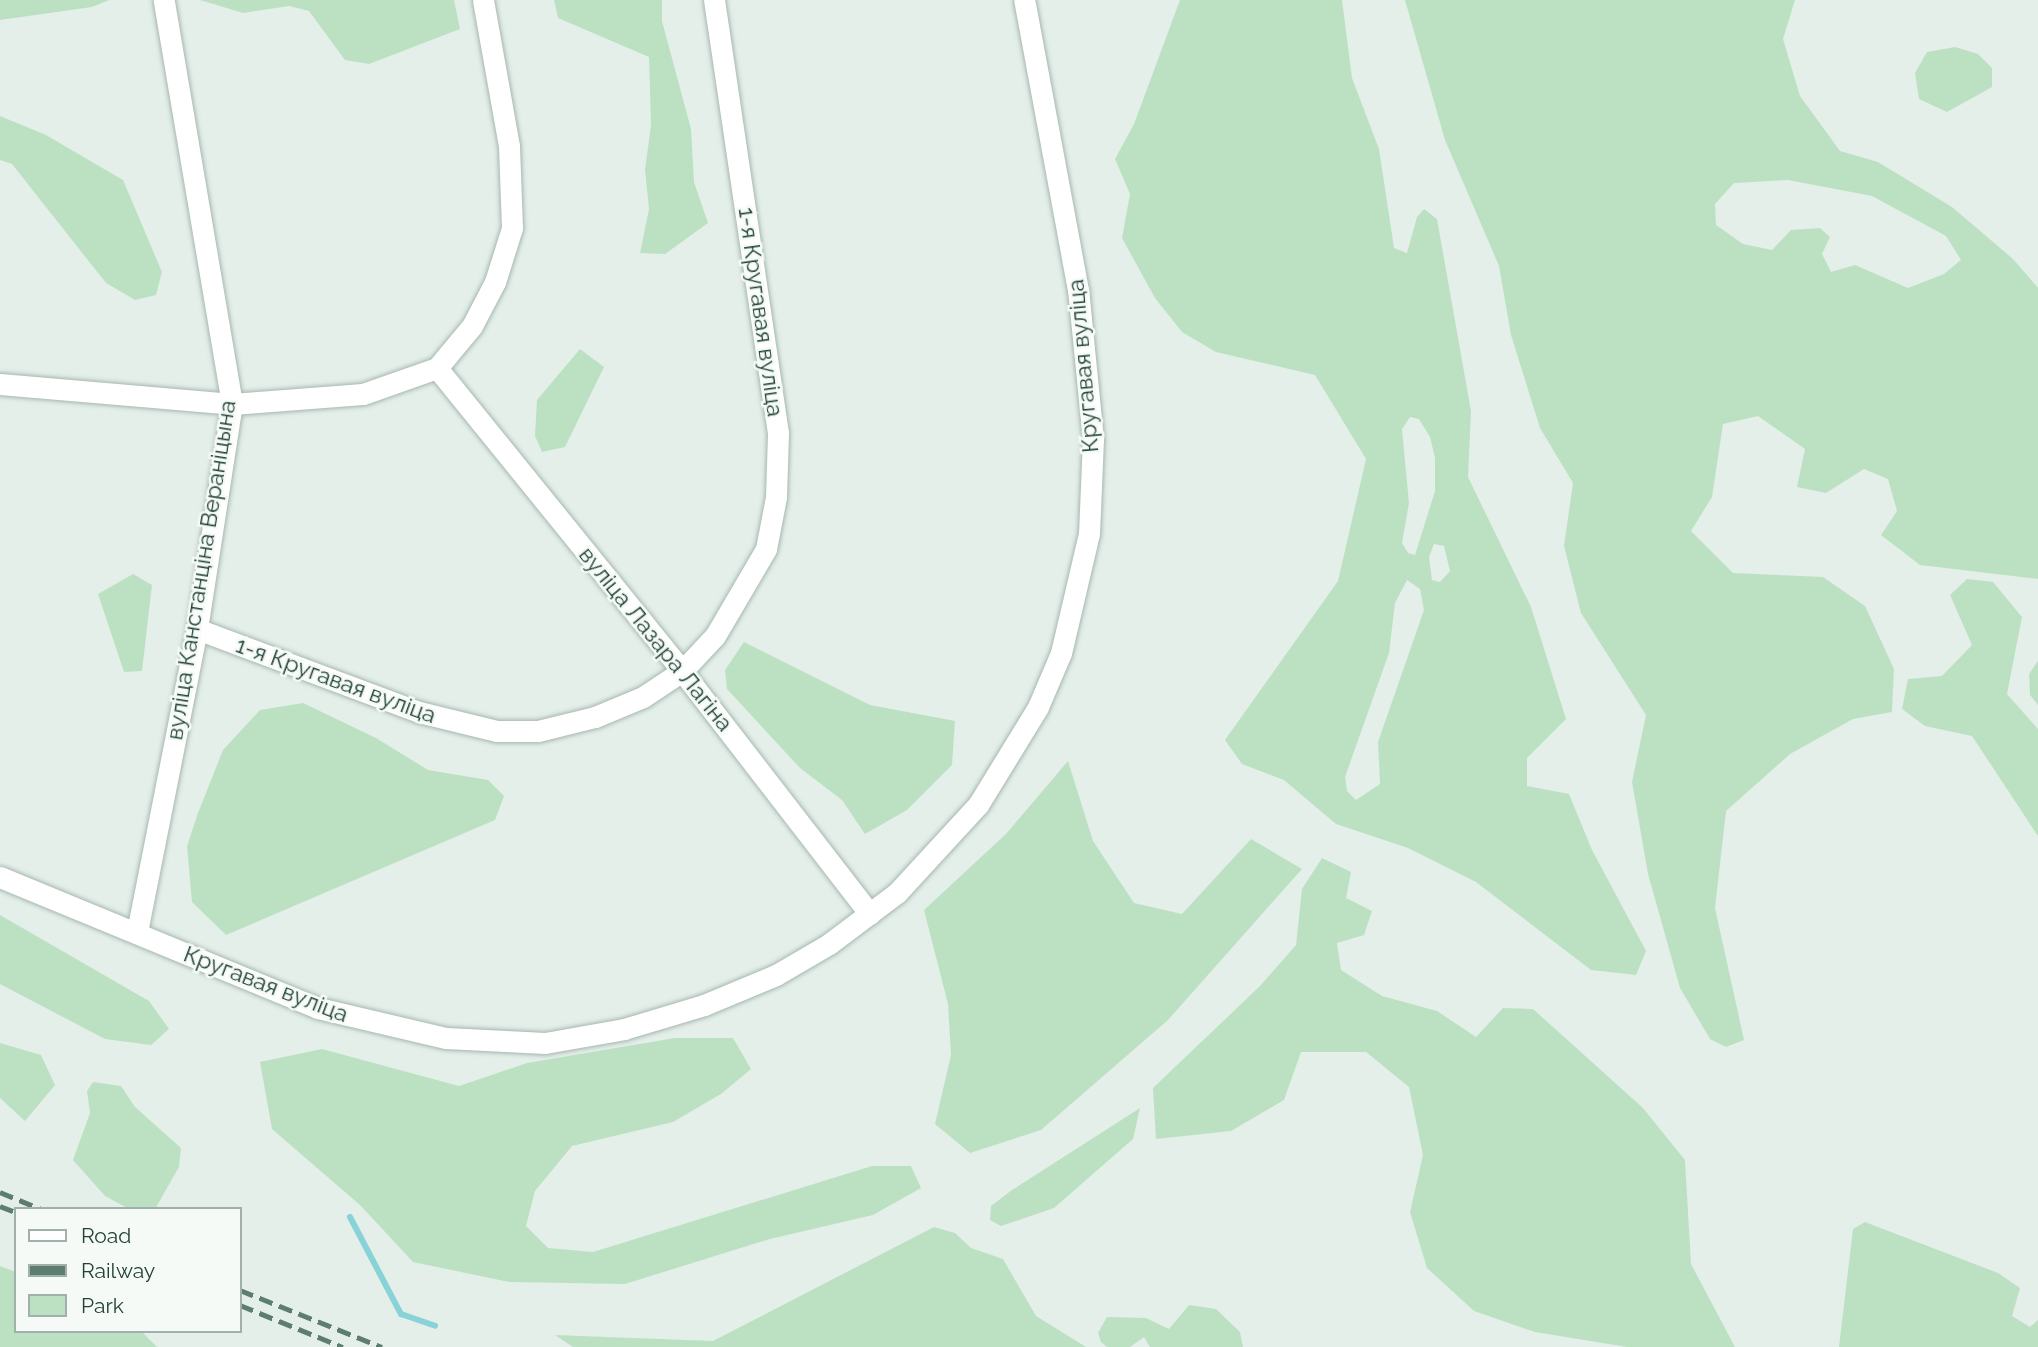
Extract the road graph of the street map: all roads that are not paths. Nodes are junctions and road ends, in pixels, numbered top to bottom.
1 (164, 0) edge
2 (483, 0) edge
3 (714, 0) edge
4 (1024, 0) edge
5 (436, 368) junction
6 (0, 384) edge
7 (232, 404) junction
8 (197, 629) junction
9 (682, 671) junction
10 (0, 877) edge
11 (870, 914) junction
12 (137, 932) junction

1 - 7 street, вуліца Канстанціна Вераніцына
2 - 5 street
3 - 9 street, 1-я Кругавая вуліца
4 - 11 street, Кругавая вуліца
5 - 7 street
5 - 9 street, вуліца Лазара Лагіна
6 - 7 street
7 - 8 street, вуліца Канстанціна Вераніцына
8 - 9 street, 1-я Кругавая вуліца
8 - 12 street, вуліца Канстанціна Вераніцына
9 - 11 street, вуліца Лазара Лагіна
10 - 12 street, Кругавая вуліца
11 - 12 street, Кругавая вуліца

